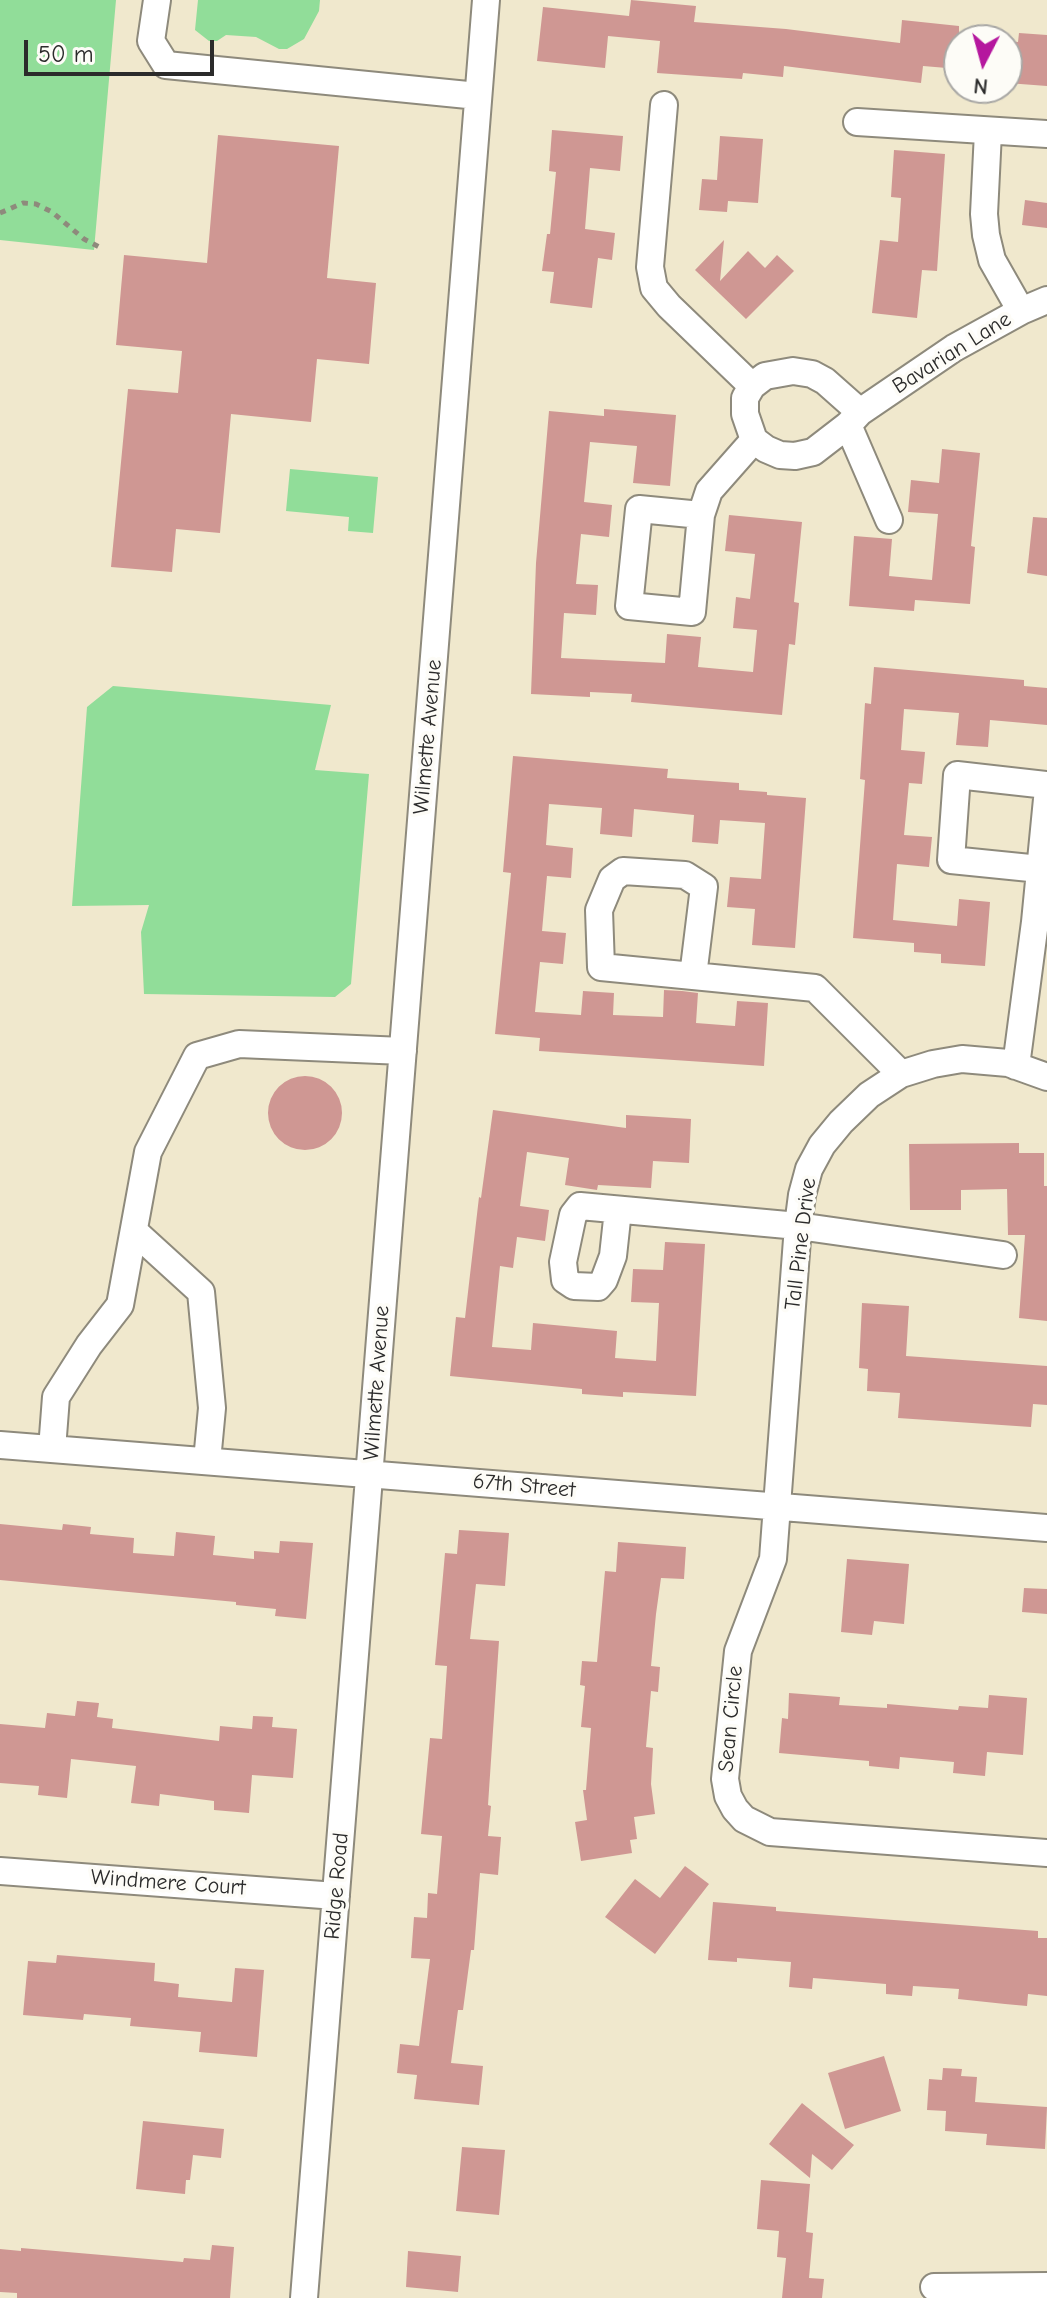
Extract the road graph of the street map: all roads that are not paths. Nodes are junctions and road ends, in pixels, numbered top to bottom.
1 (157, 0) edge
2 (486, 0) edge
3 (478, 96) junction
4 (664, 105) dead end
5 (857, 122) dead end
6 (988, 132) junction
7 (1047, 134) edge
8 (1047, 300) edge
9 (1021, 311) junction
10 (752, 386) junction
11 (854, 419) junction
12 (754, 440) junction
13 (701, 515) dead end
14 (889, 520) dead end
15 (1047, 785) edge
16 (1047, 799) edge
17 (1040, 869) junction
18 (693, 976) junction
19 (403, 1051) junction
20 (1016, 1066) junction
21 (901, 1074) junction
22 (1047, 1077) edge
23 (618, 1210) dead end
24 (798, 1226) junction
25 (134, 1231) junction
26 (1003, 1255) dead end
27 (0, 1445) edge
28 (52, 1449) junction
29 (207, 1461) junction
30 (371, 1474) junction
31 (777, 1506) junction
32 (1047, 1528) edge
33 (1047, 1853) edge
34 (0, 1871) edge
35 (336, 1896) junction
36 (1047, 2286) edge
37 (934, 2287) dead end
38 (304, 2298) edge

1 - 3 street
2 - 3 street, Wilmette Avenue
3 - 19 street, Wilmette Avenue
4 - 10 street
5 - 6 street
6 - 7 street
6 - 9 street
8 - 9 street, Bavarian Lane
9 - 11 street, Bavarian Lane
10 - 11 street
10 - 12 street
11 - 12 street, Bavarian Lane
11 - 14 street
12 - 13 street
15 - 17 street
16 - 17 street
17 - 20 street
18 - 18 street
18 - 21 street
19 - 25 street
19 - 30 street, Wilmette Avenue
20 - 21 street, Tall Pine Drive
20 - 22 street, Tall Pine Drive
21 - 24 street, Tall Pine Drive
23 - 24 street
24 - 26 street
24 - 31 street, Tall Pine Drive
25 - 28 street
25 - 29 street
27 - 28 street, 67th Street
28 - 29 street, 67th Street
29 - 30 street, 67th Street
30 - 31 street, 67th Street
30 - 35 street, Ridge Road
31 - 32 street, 67th Street
31 - 33 street, Sean Circle
34 - 35 street, Windmere Court
35 - 38 street, Ridge Road
36 - 37 street

